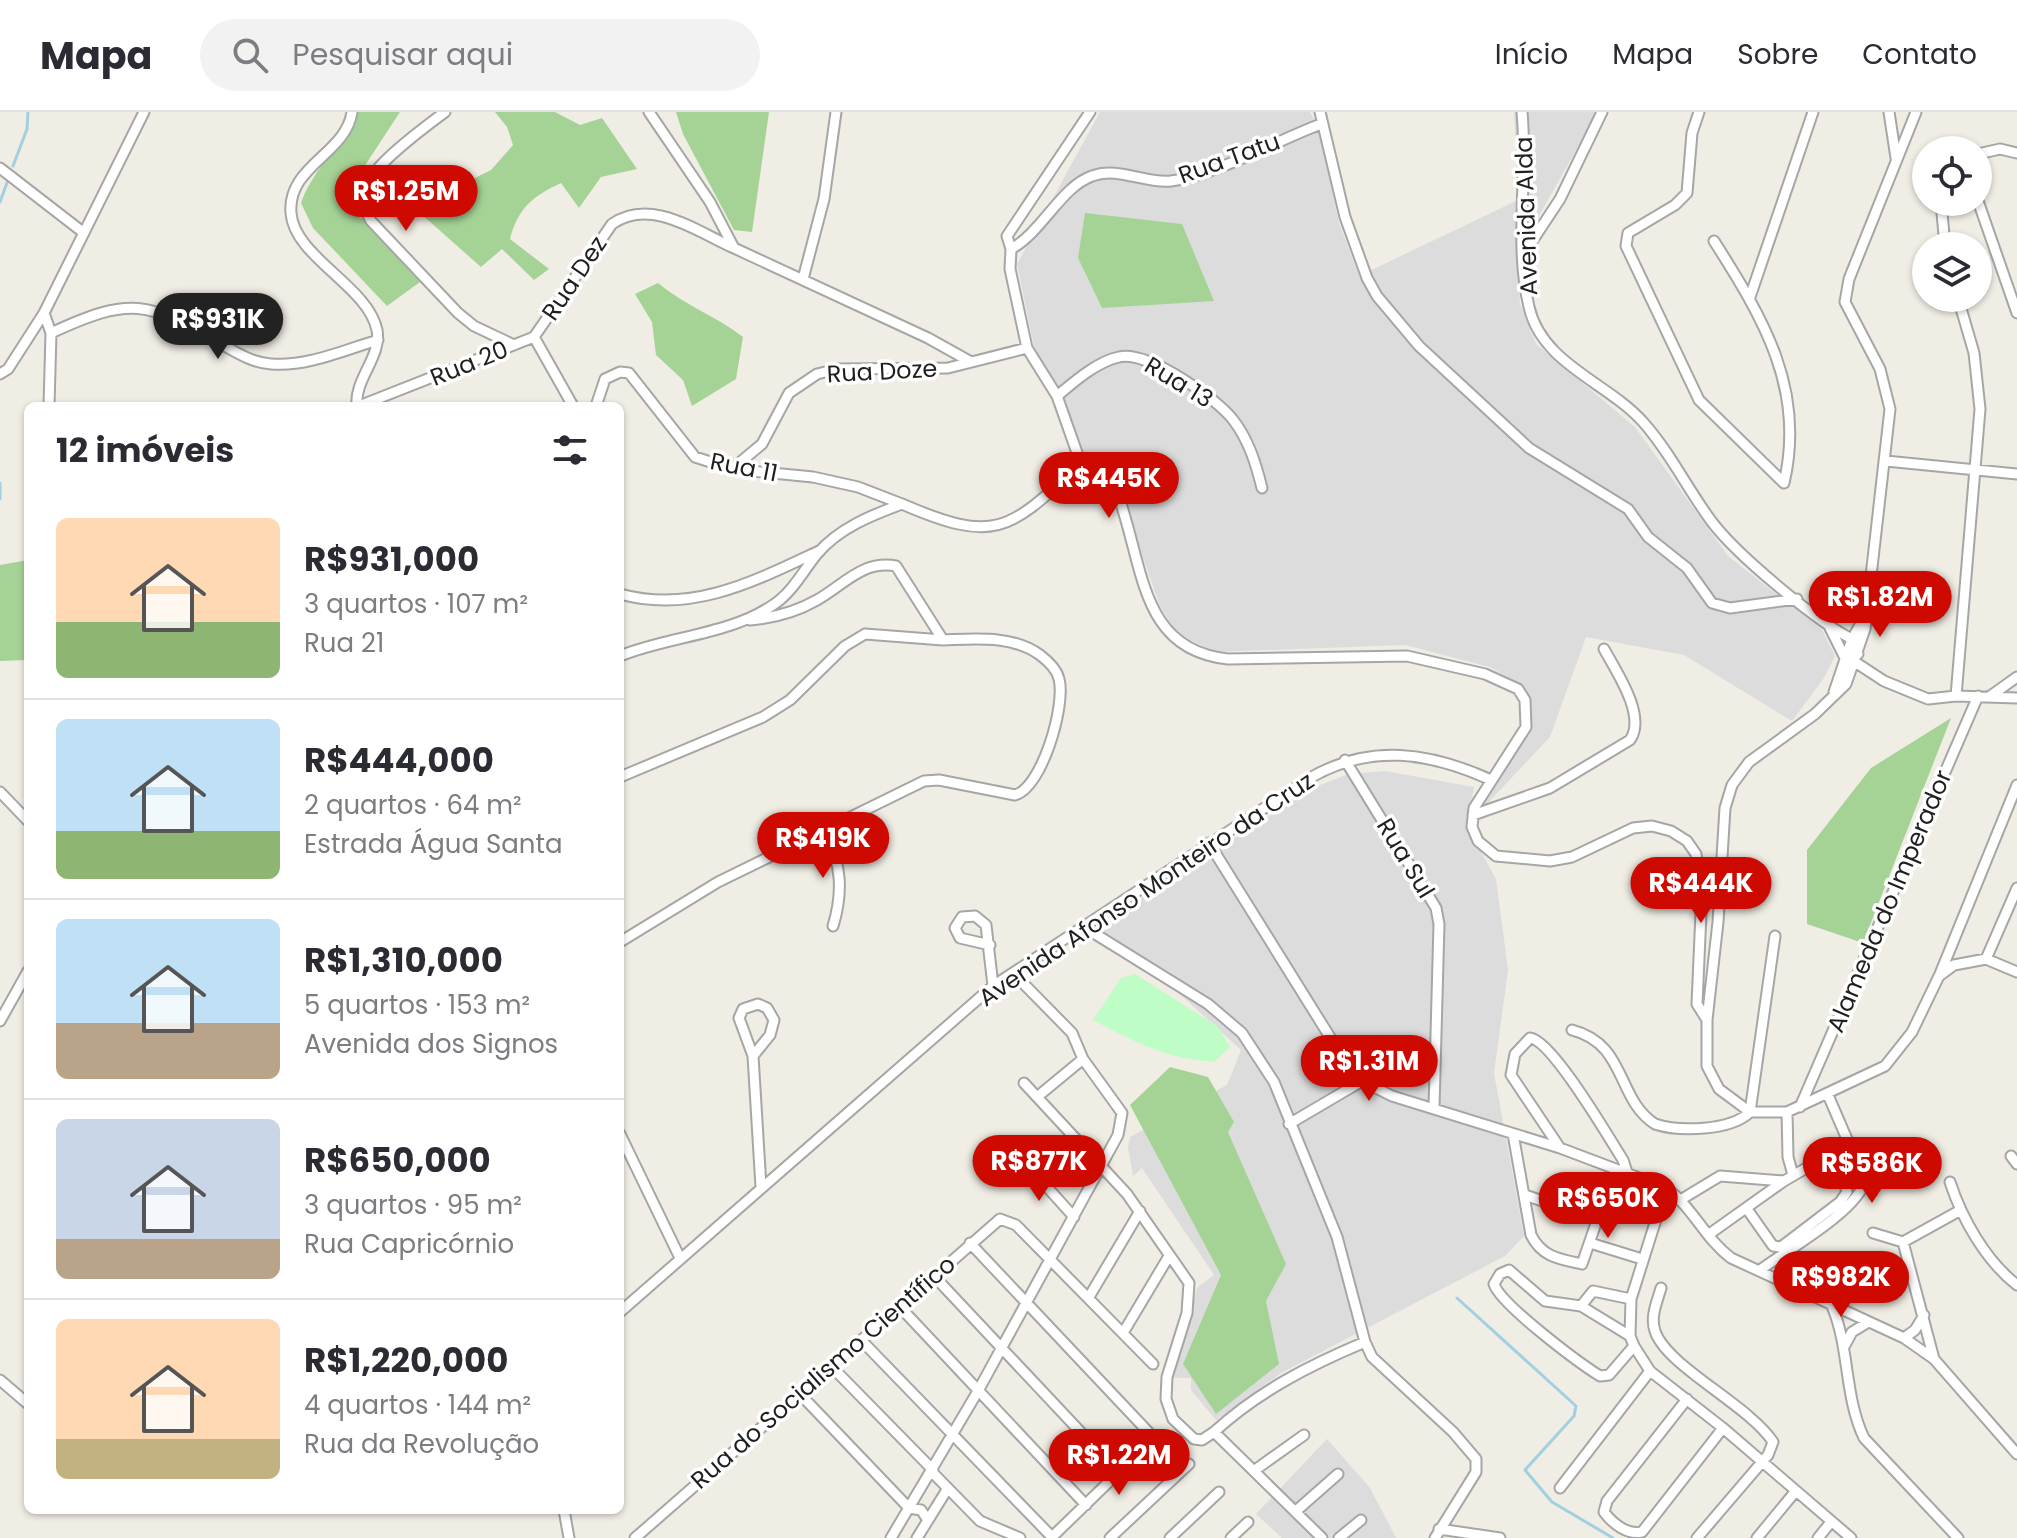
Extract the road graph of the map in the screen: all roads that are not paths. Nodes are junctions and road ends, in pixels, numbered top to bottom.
1 (144, 112) edge
2 (352, 112) edge
3 (649, 112) edge
4 (836, 112) edge
5 (1090, 112) edge
6 (1320, 112) edge
7 (1522, 112) edge
8 (1602, 112) edge
9 (1699, 112) edge
10 (1813, 112) edge
11 (1889, 112) edge
12 (1916, 112) edge
13 (439, 114) edge
14 (1321, 124) junction
15 (1992, 151) edge
16 (2017, 153) edge
17 (1896, 158) junction
18 (2, 169) edge
19 (1983, 216) edge
20 (84, 233) junction
21 (1714, 241) dead end
22 (734, 248) junction
23 (1011, 249) junction
24 (1523, 255) junction
25 (803, 279) junction
26 (1750, 297) junction
27 (1961, 312) edge
28 (44, 313) junction
29 (2017, 313) edge
30 (51, 333) junction
31 (534, 337) junction
32 (378, 340) junction
33 (514, 345) junction
34 (1027, 348) junction
35 (971, 362) junction
36 (0, 374) edge
37 (1057, 396) junction
38 (49, 402) edge
39 (358, 402) edge
40 (368, 402) edge
41 (571, 402) edge
42 (597, 402) edge
43 (1886, 461) junction
44 (1081, 464) junction
45 (732, 469) junction
46 (1975, 470) junction
47 (2017, 474) edge
48 (1262, 488) dead end
49 (902, 504) junction
50 (820, 551) junction
51 (624, 595) edge
52 (1797, 599) junction
53 (1864, 618) junction
54 (746, 620) junction
55 (1830, 628) junction
56 (1852, 639) junction
57 (943, 640) junction
58 (1604, 649) dead end
59 (624, 654) edge
60 (1853, 658) junction
61 (2017, 677) edge
62 (1956, 696) junction
63 (1978, 696) junction
64 (1989, 697) junction
65 (2017, 698) edge
66 (1345, 760) junction
67 (624, 775) edge
68 (1491, 780) junction
69 (2017, 785) edge
70 (0, 792) edge
71 (1473, 815) junction
72 (24, 817) edge
73 (825, 832) junction
74 (1209, 843) junction
75 (2017, 888) edge
76 (833, 926) dead end
77 (1084, 927) junction
78 (1775, 936) dead end
79 (624, 940) edge
80 (990, 945) dead end
81 (1986, 959) junction
82 (2017, 972) edge
83 (1013, 973) junction
84 (1939, 976) junction
85 (24, 978) edge
86 (993, 986) junction
87 (1707, 1020) junction
88 (0, 1021) edge
89 (1572, 1030) dead end
90 (753, 1056) junction
91 (1083, 1059) junction
92 (1362, 1081) junction
93 (1024, 1083) dead end
94 (1828, 1095) junction
95 (1037, 1097) junction
96 (1800, 1107) junction
97 (1434, 1108) junction
98 (1750, 1112) junction
99 (1787, 1112) junction
100 (1289, 1124) junction
101 (1513, 1134) junction
102 (624, 1142) edge
103 (1560, 1148) junction
104 (1029, 1167) dead end
105 (1101, 1168) junction
106 (1628, 1175) junction
107 (1789, 1178) junction
108 (1950, 1182) dead end
109 (761, 1187) junction
110 (1666, 1188) junction
111 (1525, 1195) junction
112 (1682, 1199) junction
113 (1747, 1209) junction
114 (1140, 1211) junction
115 (1959, 1211) junction
116 (1074, 1217) junction
117 (1656, 1218) junction
118 (1597, 1220) junction
119 (1873, 1233) dead end
120 (1708, 1235) junction
121 (1903, 1242) junction
122 (970, 1243) junction
123 (1590, 1243) junction
124 (1169, 1256) junction
125 (680, 1258) junction
126 (1642, 1259) junction
127 (1050, 1261) junction
128 (1760, 1270) junction
129 (933, 1275) junction
130 (2017, 1285) edge
131 (1661, 1288) dead end
132 (1089, 1297) junction
133 (1631, 1299) junction
134 (1026, 1304) junction
135 (899, 1306) junction
136 (1581, 1306) junction
137 (1832, 1306) junction
138 (624, 1308) edge
139 (1924, 1315) junction
140 (1867, 1323) junction
141 (1123, 1333) junction
142 (1630, 1336) junction
143 (1904, 1338) junction
144 (861, 1340) junction
145 (1365, 1342) junction
146 (1634, 1346) junction
147 (1844, 1346) junction
148 (1001, 1349) junction
149 (1934, 1359) junction
150 (1153, 1364) dead end
151 (830, 1365) junction
152 (1650, 1371) junction
153 (0, 1380) edge
154 (978, 1391) junction
155 (799, 1393) junction
156 (1687, 1399) junction
157 (24, 1401) edge
158 (1723, 1428) junction
159 (1214, 1432) junction
160 (953, 1435) junction
161 (1304, 1435) dead end
162 (2017, 1454) edge
163 (1762, 1462) junction
164 (1189, 1464) dead end
165 (1255, 1470) junction
166 (932, 1471) junction
167 (1120, 1474) junction
168 (1338, 1474) dead end
169 (948, 1488) junction
170 (1560, 1488) dead end
171 (1219, 1492) dead end
172 (1795, 1492) junction
173 (1086, 1505) junction
174 (909, 1508) junction
175 (1296, 1511) junction
176 (565, 1514) edge
177 (928, 1520) junction
178 (1361, 1520) dead end
179 (1248, 1522) dead end
180 (1831, 1522) junction
181 (1437, 1533) edge
182 (1052, 1537) edge
183 (569, 1538) edge
184 (635, 1538) edge
185 (891, 1538) edge
186 (917, 1538) edge
187 (1020, 1538) edge
188 (1110, 1538) edge
189 (1170, 1538) edge
190 (1231, 1538) edge
191 (1322, 1538) edge
192 (1339, 1538) edge
193 (1500, 1538) edge
194 (1697, 1538) edge
195 (1757, 1538) edge
196 (1818, 1538) edge
197 (1851, 1538) edge
198 (1958, 1538) edge

1 - 20 street
2 - 32 street
3 - 22 street
4 - 25 street
5 - 23 street
6 - 14 street
7 - 24 street, Avenida Alda
8 - 24 street
9 - 26 street
10 - 26 street
11 - 17 street
12 - 17 street
13 - 33 street
14 - 23 street, Rua Tatu
14 - 52 street
15 - 16 street
17 - 43 street
18 - 20 street
19 - 29 street
20 - 28 street
21 - 26 street
22 - 25 street, Rua Dez
22 - 31 street, Rua Dez
23 - 34 street
24 - 52 street, Avenida Alda
25 - 35 street, Rua Dez
27 - 46 street
28 - 30 street
28 - 36 street
30 - 32 street
30 - 38 street
31 - 33 street, Rua 20
31 - 41 street, Rua Dez
32 - 39 street
33 - 40 street, Rua 20
34 - 35 street, Rua Doze
34 - 37 street
35 - 45 street, Rua Doze
37 - 44 street
37 - 48 street, Rua 13
42 - 45 street, Rua 11
43 - 46 street
43 - 53 street
44 - 49 street, Rua 11
44 - 68 street
45 - 49 street, Rua 11
46 - 47 street
46 - 62 street
49 - 50 street
50 - 51 street
50 - 54 street
52 - 55 street, Avenida Alda
53 - 56 street
53 - 60 street
54 - 57 street
54 - 59 street
55 - 56 street, Avenida Alda
55 - 60 street, Avenida Alda
56 - 60 street
57 - 67 street
57 - 73 street
58 - 71 street
60 - 62 street
60 - 87 street
61 - 64 street
62 - 63 street
63 - 64 street
63 - 96 street, Alameda do Imperador
64 - 65 street
66 - 68 street, Avenida Afonso Monteiro da Cruz
66 - 74 street, Avenida Afonso Monteiro da Cruz
66 - 97 street, Rua Sul
68 - 71 street
69 - 84 street
70 - 72 street
71 - 87 street
73 - 76 street
73 - 79 street
74 - 77 street, Avenida Afonso Monteiro da Cruz
74 - 92 street
75 - 81 street
77 - 83 street, Avenida Afonso Monteiro da Cruz
77 - 100 street
78 - 98 street
80 - 86 street
81 - 82 street
81 - 84 street
83 - 86 street, Avenida Afonso Monteiro da Cruz
83 - 91 street
84 - 94 street
85 - 88 street
86 - 109 street, Avenida Afonso Monteiro da Cruz
87 - 98 street
89 - 98 street
90 - 90 street
90 - 109 street
91 - 95 street
91 - 105 street
92 - 97 street
92 - 100 street
93 - 95 street
94 - 96 street
94 - 128 street
95 - 105 street
96 - 99 street
97 - 101 street
98 - 99 street
99 - 107 street
100 - 145 street
101 - 103 street
101 - 111 street
102 - 125 street
103 - 106 street
103 - 106 street
104 - 116 street
105 - 114 street
105 - 116 street
106 - 110 street
107 - 112 street
107 - 113 street
107 - 113 street
108 - 115 street
109 - 125 street, Avenida Afonso Monteiro da Cruz
110 - 112 street
110 - 117 street
111 - 118 street
111 - 123 street
112 - 120 street
113 - 120 street
114 - 124 street
114 - 132 street
115 - 121 street
115 - 130 street
116 - 127 street
117 - 118 street
117 - 126 street
118 - 123 street
119 - 121 street
120 - 128 street
121 - 139 street
122 - 127 street, Rua do Socialismo Científico
122 - 129 street, Rua do Socialismo Científico
122 - 134 street
123 - 126 street
124 - 141 street
124 - 159 street
125 - 138 street, Avenida Afonso Monteiro da Cruz
126 - 133 street
127 - 132 street
127 - 134 street
128 - 137 street
129 - 135 street, Rua do Socialismo Científico
129 - 148 street
131 - 163 street
132 - 141 street
133 - 136 street
133 - 142 street
134 - 148 street
134 - 167 street
135 - 144 street, Rua do Socialismo Científico
135 - 154 street
136 - 142 street
136 - 146 street
137 - 140 street
137 - 147 street
139 - 143 street
139 - 149 street
140 - 143 street
140 - 147 street
141 - 150 street
142 - 146 street
143 - 149 street
144 - 151 street, Rua do Socialismo Científico
144 - 160 street
145 - 159 street
145 - 181 street
146 - 152 street
147 - 198 street
148 - 154 street
148 - 167 street
149 - 162 street
151 - 155 street, Rua do Socialismo Científico
151 - 166 street
152 - 156 street
152 - 170 street
153 - 157 street
154 - 160 street
154 - 173 street
155 - 174 street
155 - 184 street, Rua do Socialismo Científico
156 - 158 street
156 - 158 street
158 - 163 street
159 - 165 street
160 - 166 street
160 - 182 street
161 - 165 street
163 - 172 street
163 - 194 street
164 - 188 street
165 - 175 street
166 - 169 street
166 - 174 street
167 - 173 street
168 - 175 street
169 - 177 street
169 - 187 street
171 - 189 street
172 - 180 street
172 - 195 street
173 - 182 street
174 - 177 street
174 - 185 street
175 - 191 street
176 - 183 street
177 - 186 street
178 - 192 street
179 - 190 street
180 - 196 street
180 - 197 street
181 - 193 street

